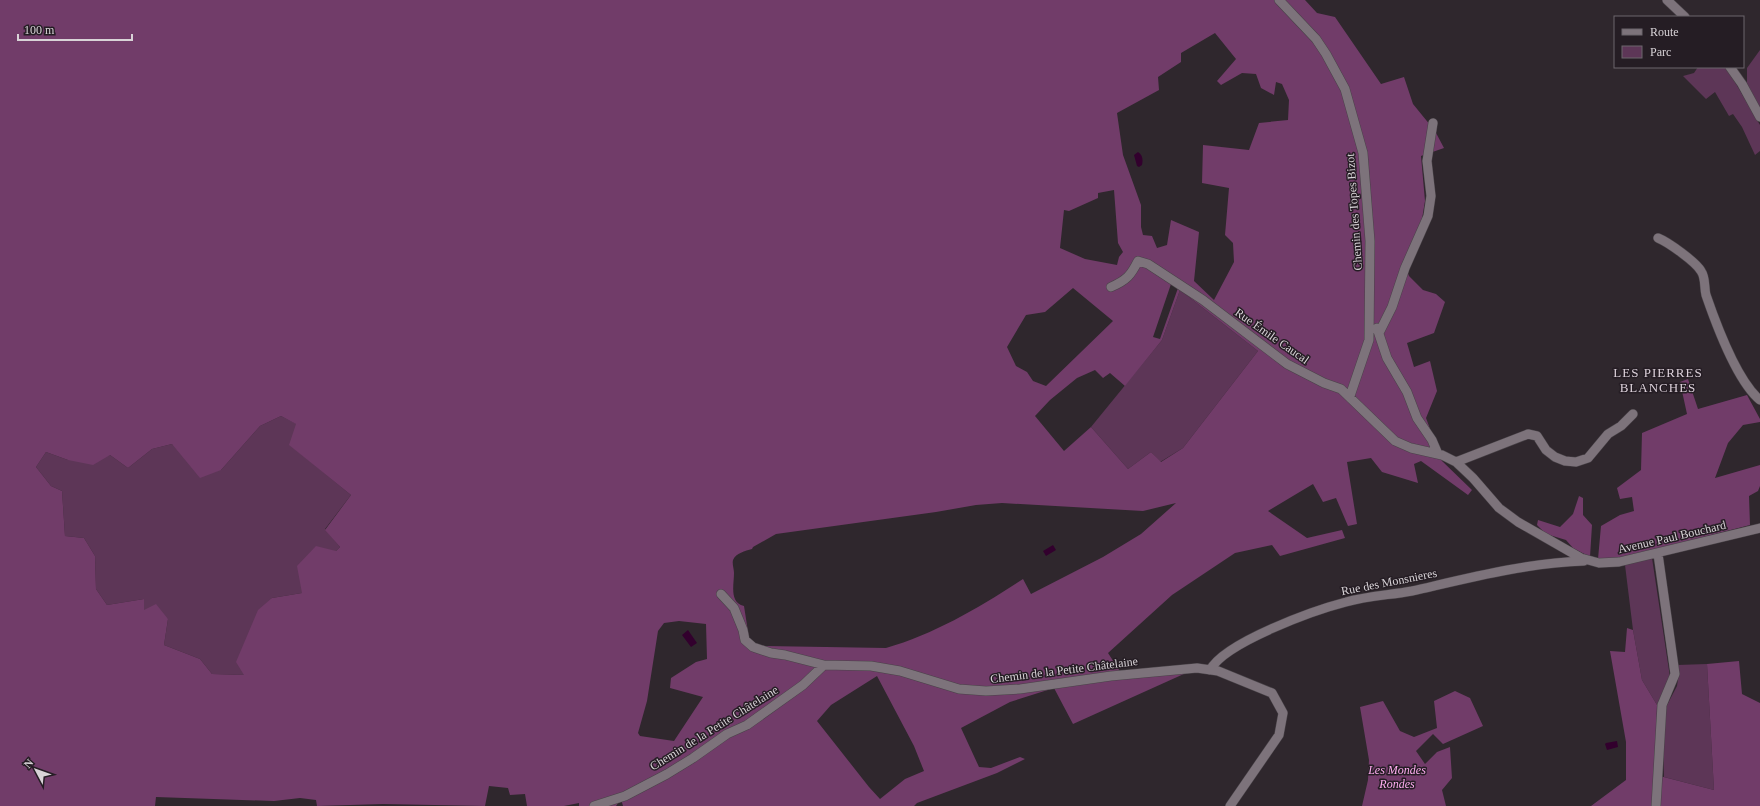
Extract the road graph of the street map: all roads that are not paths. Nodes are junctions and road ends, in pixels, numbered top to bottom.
1 (1279, 0) edge
2 (1667, 0) edge
3 (1684, 16) edge
4 (1731, 68) edge
5 (1760, 117) edge
6 (1433, 123) dead end
7 (1658, 238) dead end
8 (1111, 287) dead end
9 (1369, 313) junction
10 (1379, 333) junction
11 (1350, 396) junction
12 (1760, 400) edge
13 (1634, 414) dead end
14 (1438, 454) junction
15 (1456, 462) junction
16 (1760, 528) edge
17 (1658, 554) junction
18 (1590, 561) junction
19 (720, 594) dead end
20 (824, 665) junction
21 (1210, 670) junction
22 (594, 806) edge
23 (1230, 806) edge
24 (1656, 806) edge

1 - 9 street, Chemin des Topes Bizot
2 - 3 street
4 - 5 street
6 - 10 street
7 - 12 street
8 - 11 street, Rue Émile Caucal
9 - 10 street
9 - 11 street, Chemin des Topes Bizot
10 - 14 street
11 - 14 street, Rue Émile Caucal
13 - 15 street
14 - 15 street, Rue Émile Caucal
15 - 18 street, Rue Émile Caucal
16 - 17 street, Avenue Paul Bouchard
17 - 18 street, Avenue Paul Bouchard
17 - 24 street
18 - 21 street, Rue des Monsnieres
19 - 20 street
20 - 21 street, Chemin de la Petite Châtelaine
20 - 22 street, Chemin de la Petite Châtelaine
21 - 23 street, Chemin de la Petite Châtelaine

